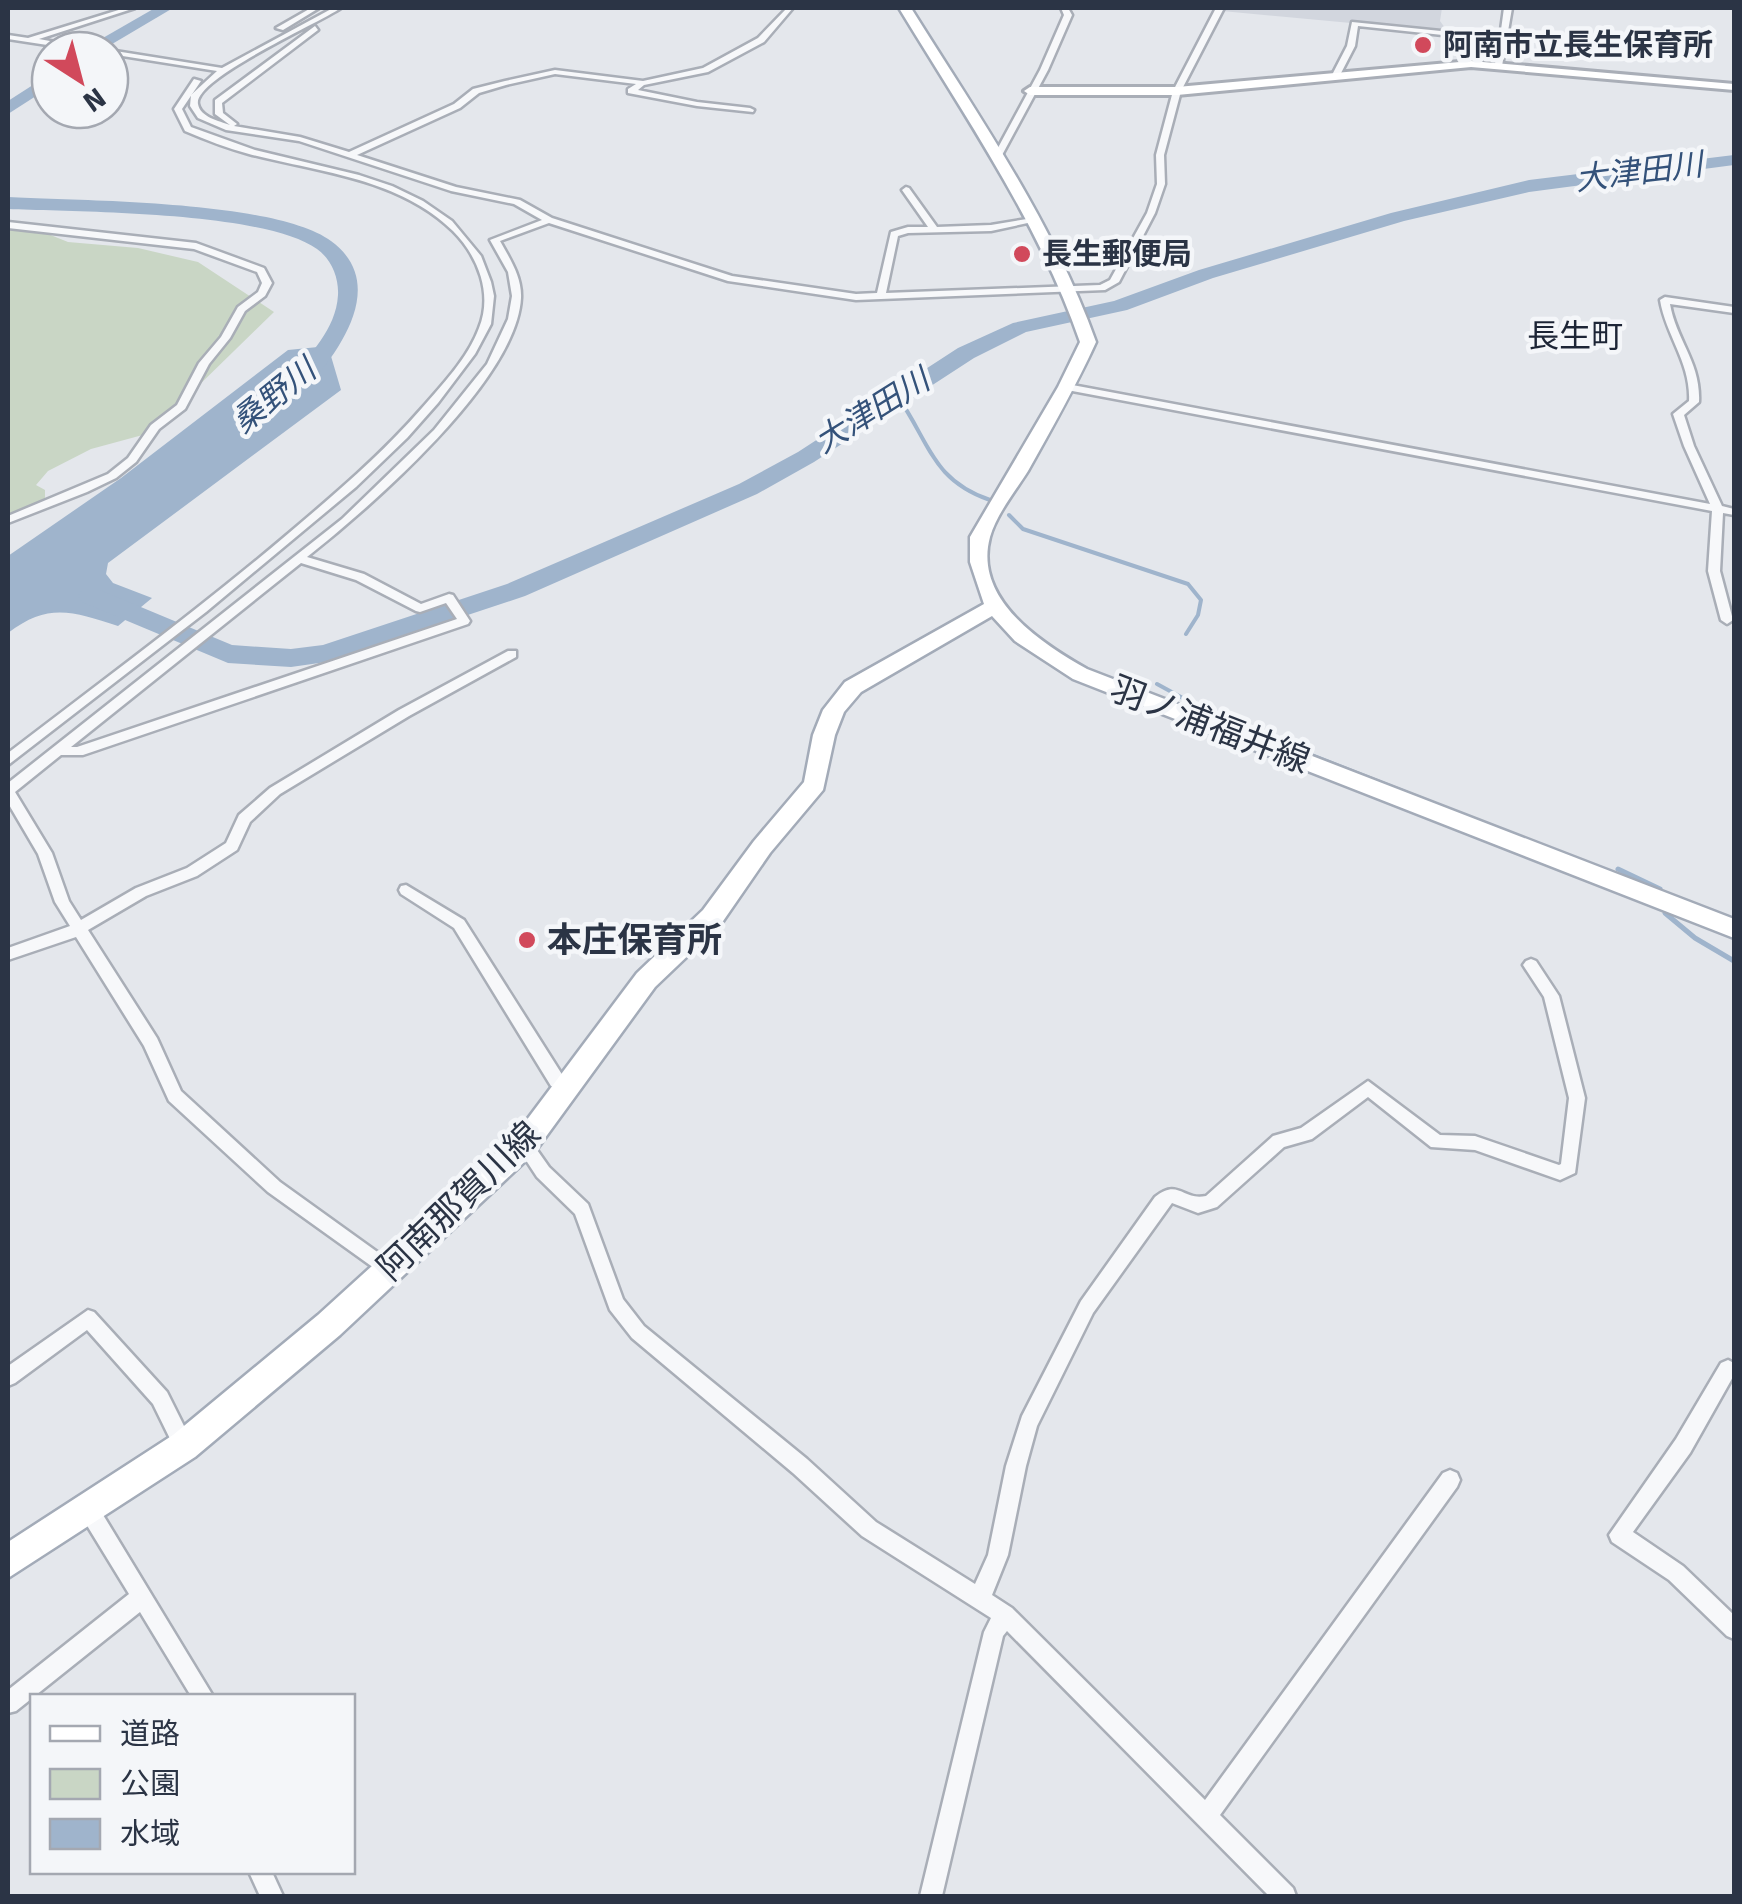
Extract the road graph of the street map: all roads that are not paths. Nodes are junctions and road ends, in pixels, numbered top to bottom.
1 (131, 8) edge
2 (315, 8) edge
3 (339, 8) edge
4 (790, 8) edge
5 (905, 8) edge
6 (1065, 8) edge
7 (1220, 8) edge
8 (1508, 8) edge
9 (66, 30) edge
10 (1501, 39) junction
11 (130, 55) edge
12 (1499, 64) junction
13 (217, 69) junction
14 (1336, 75) junction
15 (643, 82) junction
16 (1734, 87) edge
17 (1030, 91) junction
18 (1177, 91) junction
19 (750, 110) dead end
20 (254, 131) junction
21 (349, 155) junction
22 (997, 157) junction
23 (365, 160) junction
24 (906, 190) dead end
25 (398, 194) junction
26 (549, 220) junction
27 (1033, 221) junction
28 (8, 225) edge
29 (934, 229) junction
30 (881, 296) junction
31 (1075, 307) junction
32 (1734, 310) edge
33 (1067, 387) junction
34 (1718, 509) junction
35 (1734, 512) edge
36 (8, 520) edge
37 (300, 559) junction
38 (993, 607) junction
39 (1726, 620) dead end
40 (512, 654) dead end
41 (58, 750) junction
42 (8, 760) edge
43 (8, 791) edge
44 (406, 890) dead end
45 (80, 927) junction
46 (1734, 929) edge
47 (8, 954) edge
48 (1530, 965) dead end
49 (569, 1086) junction
50 (524, 1145) junction
51 (388, 1270) junction
52 (1728, 1370) dead end
53 (8, 1376) edge
54 (184, 1446) junction
55 (1450, 1480) dead end
56 (87, 1507) junction
57 (8, 1560) edge
58 (980, 1596) junction
59 (142, 1597) junction
60 (1005, 1615) junction
61 (1734, 1629) edge
62 (203, 1694) edge
63 (8, 1704) edge
64 (1207, 1814) junction
65 (931, 1896) edge
66 (1285, 1896) edge

1 - 9 street
2 - 13 street
3 - 13 street
3 - 20 street
4 - 15 street
5 - 22 main road
6 - 17 street
7 - 18 street
8 - 10 street
10 - 12 street
10 - 14 street
11 - 13 street
12 - 14 street
12 - 16 street
13 - 20 street
13 - 25 street
14 - 18 street
15 - 19 street
15 - 21 street
17 - 18 street
17 - 22 street
18 - 31 street
20 - 21 street
21 - 23 street
22 - 27 main road
23 - 25 street
23 - 26 street
24 - 29 street
25 - 42 street
26 - 30 street
26 - 37 street
27 - 29 street
27 - 31 main road
28 - 36 street
29 - 30 street
30 - 31 street
31 - 33 main road, 羽ノ浦福井線
32 - 34 street
33 - 34 street
33 - 38 main road, 羽ノ浦福井線
34 - 35 street
34 - 39 street
37 - 41 street
37 - 41 street
38 - 46 main road, 羽ノ浦福井線
38 - 49 main road, 阿南那賀川線
40 - 45 street
41 - 43 street
43 - 45 street
44 - 49 street
45 - 47 street
45 - 51 street
48 - 58 street
49 - 50 main road, 阿南那賀川線
50 - 51 main road, 阿南那賀川線
50 - 58 street
51 - 54 main road, 阿南那賀川線
52 - 61 street
53 - 54 street
54 - 56 main road, 阿南那賀川線
55 - 64 street
56 - 57 main road, 阿南那賀川線
56 - 59 street
58 - 60 street
59 - 62 street
59 - 63 street
60 - 64 street
60 - 65 street
64 - 66 street

